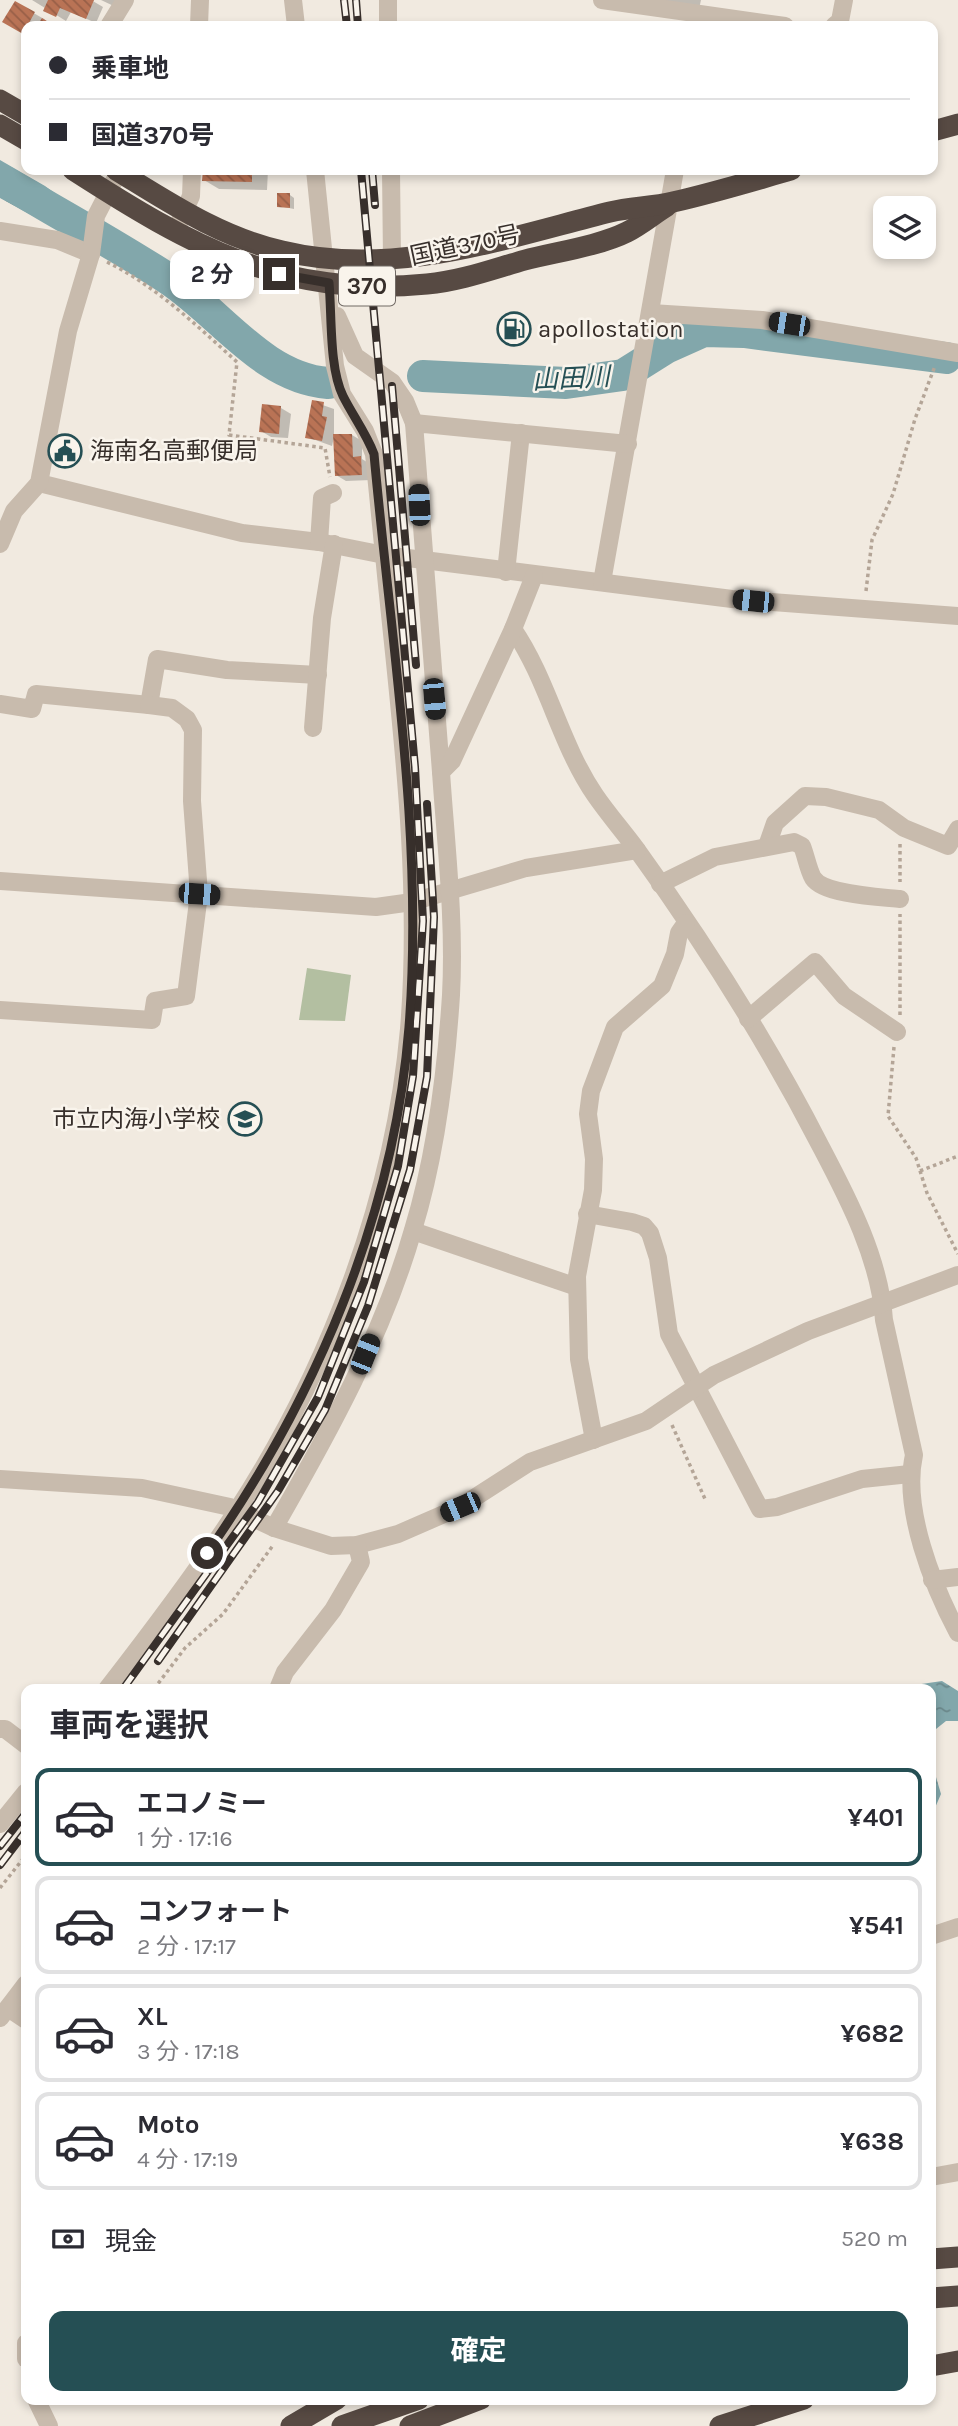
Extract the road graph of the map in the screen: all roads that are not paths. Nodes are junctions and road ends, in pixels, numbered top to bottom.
1 (125, 0) edge
2 (200, 0) edge
3 (293, 0) edge
4 (388, 0) edge
5 (602, 0) edge
6 (844, 0) edge
7 (694, 13) edge
8 (112, 21) edge
9 (199, 21) edge
10 (295, 21) edge
11 (388, 21) edge
12 (750, 21) edge
13 (840, 21) edge
14 (0, 100) edge
15 (21, 112) edge
16 (958, 124) edge
17 (0, 125) edge
18 (938, 130) edge
19 (21, 137) edge
20 (81, 175) edge
21 (116, 175) edge
22 (126, 175) edge
23 (192, 175) edge
24 (316, 175) edge
25 (391, 175) edge
26 (675, 175) edge
27 (772, 175) edge
28 (108, 192) junction
29 (672, 202) junction
30 (184, 212) junction
31 (0, 231) edge
32 (175, 232) junction
33 (91, 251) junction
34 (327, 258) junction
35 (392, 259) junction
36 (330, 291) junction
37 (651, 313) junction
38 (949, 352) edge
39 (414, 423) junction
40 (521, 433) junction
41 (628, 444) junction
42 (39, 483) junction
43 (333, 493) road end
44 (327, 543) junction
45 (0, 544) edge
46 (384, 555) junction
47 (422, 559) junction
48 (506, 572) junction
49 (534, 576) junction
50 (602, 582) junction
51 (958, 616) edge
52 (513, 629) junction
53 (318, 675) junction
54 (0, 704) edge
55 (149, 705) junction
56 (313, 728) dead end
57 (441, 772) junction
58 (958, 830) edge
59 (768, 846) junction
60 (953, 848) edge
61 (637, 850) junction
62 (0, 881) edge
63 (660, 884) junction
64 (449, 890) junction
65 (199, 894) junction
66 (900, 899) dead end
67 (412, 902) junction
68 (687, 923) junction
69 (0, 1010) edge
70 (748, 1018) junction
71 (897, 1032) dead end
72 (587, 1214) junction
73 (413, 1231) junction
74 (958, 1276) edge
75 (577, 1287) junction
76 (882, 1301) junction
77 (698, 1386) junction
78 (594, 1440) junction
79 (910, 1474) junction
80 (0, 1479) edge
81 (237, 1510) junction
82 (279, 1529) junction
83 (357, 1545) junction
84 (958, 1577) edge
85 (932, 1580) junction
86 (958, 1633) edge
87 (111, 1684) edge
88 (280, 1684) edge
89 (0, 1729) edge
90 (21, 1741) edge
91 (21, 1798) edge
92 (0, 1825) edge
93 (958, 1927) edge
94 (936, 1934) edge
95 (21, 1991) edge
96 (4, 2013) edge
97 (21, 2018) edge
98 (958, 2172) edge
99 (936, 2175) edge
100 (958, 2257) edge
101 (936, 2259) edge
102 (958, 2295) edge
103 (936, 2297) edge
104 (958, 2361) edge
105 (936, 2365) edge
106 (39, 2405) edge
107 (327, 2405) edge
108 (402, 2405) edge
109 (465, 2405) edge
110 (785, 2405) edge
111 (49, 2426) edge
112 (291, 2426) edge
113 (342, 2426) edge
114 (410, 2426) edge
115 (720, 2426) edge

1 - 8 street
2 - 9 street
3 - 10 street
4 - 11 street
5 - 7 street
6 - 13 street
7 - 12 street
14 - 15 highway
16 - 18 highway
17 - 19 highway
20 - 28 highway, 国道370号 / 370
21 - 28 street
22 - 30 highway, 国道370号 / 370
23 - 30 street
24 - 34 street
25 - 35 street
26 - 29 street
27 - 29 highway, 国道370号 / 370
28 - 32 highway, 国道370号 / 370
28 - 33 street
29 - 35 highway, 国道370号 / 370
29 - 36 highway, 国道370号 / 370
29 - 37 street
30 - 32 street
30 - 34 highway, 国道370号 / 370
31 - 33 street
32 - 36 highway, 国道370号 / 370
33 - 42 street
34 - 35 highway, 国道370号 / 370
34 - 36 street
36 - 39 street
36 - 46 street
37 - 38 street
37 - 41 street
39 - 40 street
39 - 47 street
40 - 41 street
40 - 48 street
41 - 50 street
42 - 44 street
42 - 45 street
43 - 44 street
44 - 46 street
44 - 53 street
46 - 47 street
46 - 67 street
47 - 48 street
47 - 57 street
48 - 49 street
49 - 50 street
49 - 52 street
50 - 51 street
52 - 57 street
52 - 61 street
53 - 55 street
53 - 56 street
54 - 55 street
55 - 65 street
57 - 64 street
58 - 60 street
59 - 60 street
59 - 63 street
59 - 66 street
61 - 63 street
61 - 64 street
62 - 65 street
63 - 68 street
64 - 67 street
64 - 73 street
65 - 67 street
65 - 69 street
67 - 81 street
68 - 70 street
68 - 72 street
70 - 71 street
70 - 76 street
72 - 75 street
72 - 77 street
73 - 75 street
73 - 82 street
74 - 76 street
75 - 78 street
76 - 77 street
76 - 79 street
77 - 78 street
77 - 79 street
78 - 83 street
79 - 85 street
80 - 81 street
81 - 82 street
81 - 87 street
82 - 83 street
83 - 88 street
84 - 85 street
85 - 86 street
89 - 90 street
91 - 92 street
93 - 94 street
95 - 96 street
96 - 97 street
98 - 99 street
100 - 101 highway
102 - 103 highway
104 - 105 highway
106 - 111 street
107 - 112 highway
108 - 113 highway
109 - 114 highway
110 - 115 highway

